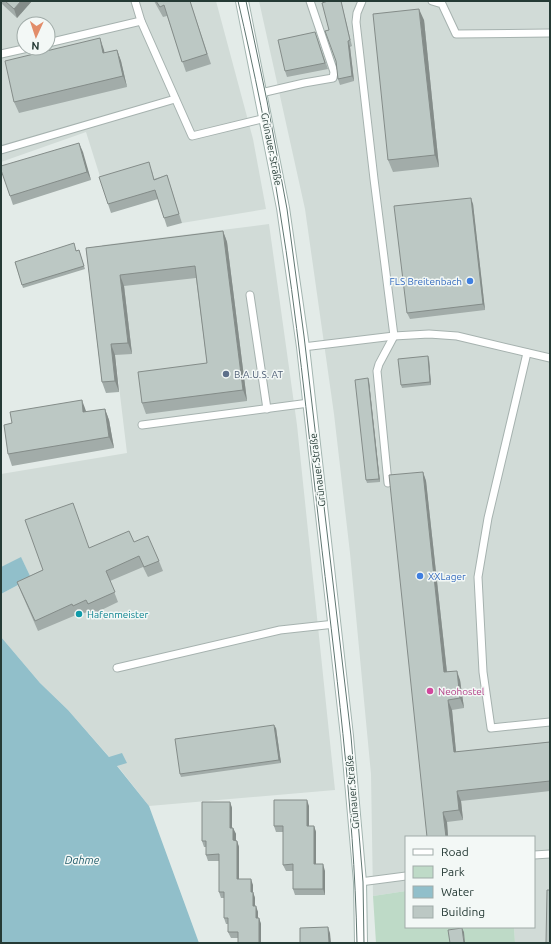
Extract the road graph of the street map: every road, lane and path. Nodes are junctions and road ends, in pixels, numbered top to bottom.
1 (135, 1) edge
2 (242, 1) edge
3 (310, 1) edge
4 (362, 1) edge
5 (432, 1) edge
6 (141, 21) junction
7 (550, 33) edge
8 (56, 41) edge
9 (16, 51) edge
10 (1, 54) edge
11 (261, 93) junction
12 (176, 99) junction
13 (266, 118) junction
14 (1, 150) edge
15 (250, 295) dead end
16 (394, 336) junction
17 (303, 347) junction
18 (527, 353) junction
19 (550, 358) edge
20 (309, 404) junction
21 (267, 410) junction
22 (142, 425) dead end
23 (388, 483) edge
24 (335, 624) junction
25 (117, 668) dead end
26 (550, 722) edge
27 (550, 854) edge
28 (535, 855) edge
29 (405, 876) edge
30 (360, 882) junction
31 (361, 943) edge

1 - 6 lane
2 - 11 main road, Grünauer Straße
3 - 11 lane
4 - 16 lane
5 - 7 lane
6 - 8 lane
6 - 12 lane
9 - 10 lane
11 - 13 main road, Grünauer Straße
12 - 13 lane
12 - 14 lane
13 - 17 main road, Grünauer Straße
15 - 21 lane
16 - 17 lane
16 - 18 lane
16 - 23 lane
17 - 20 main road, Grünauer Straße
18 - 19 lane
18 - 26 lane
20 - 21 lane
20 - 24 main road, Grünauer Straße
21 - 22 lane
24 - 25 lane
24 - 30 main road, Grünauer Straße
27 - 28 lane
29 - 30 lane
30 - 31 main road, Grünauer Straße

